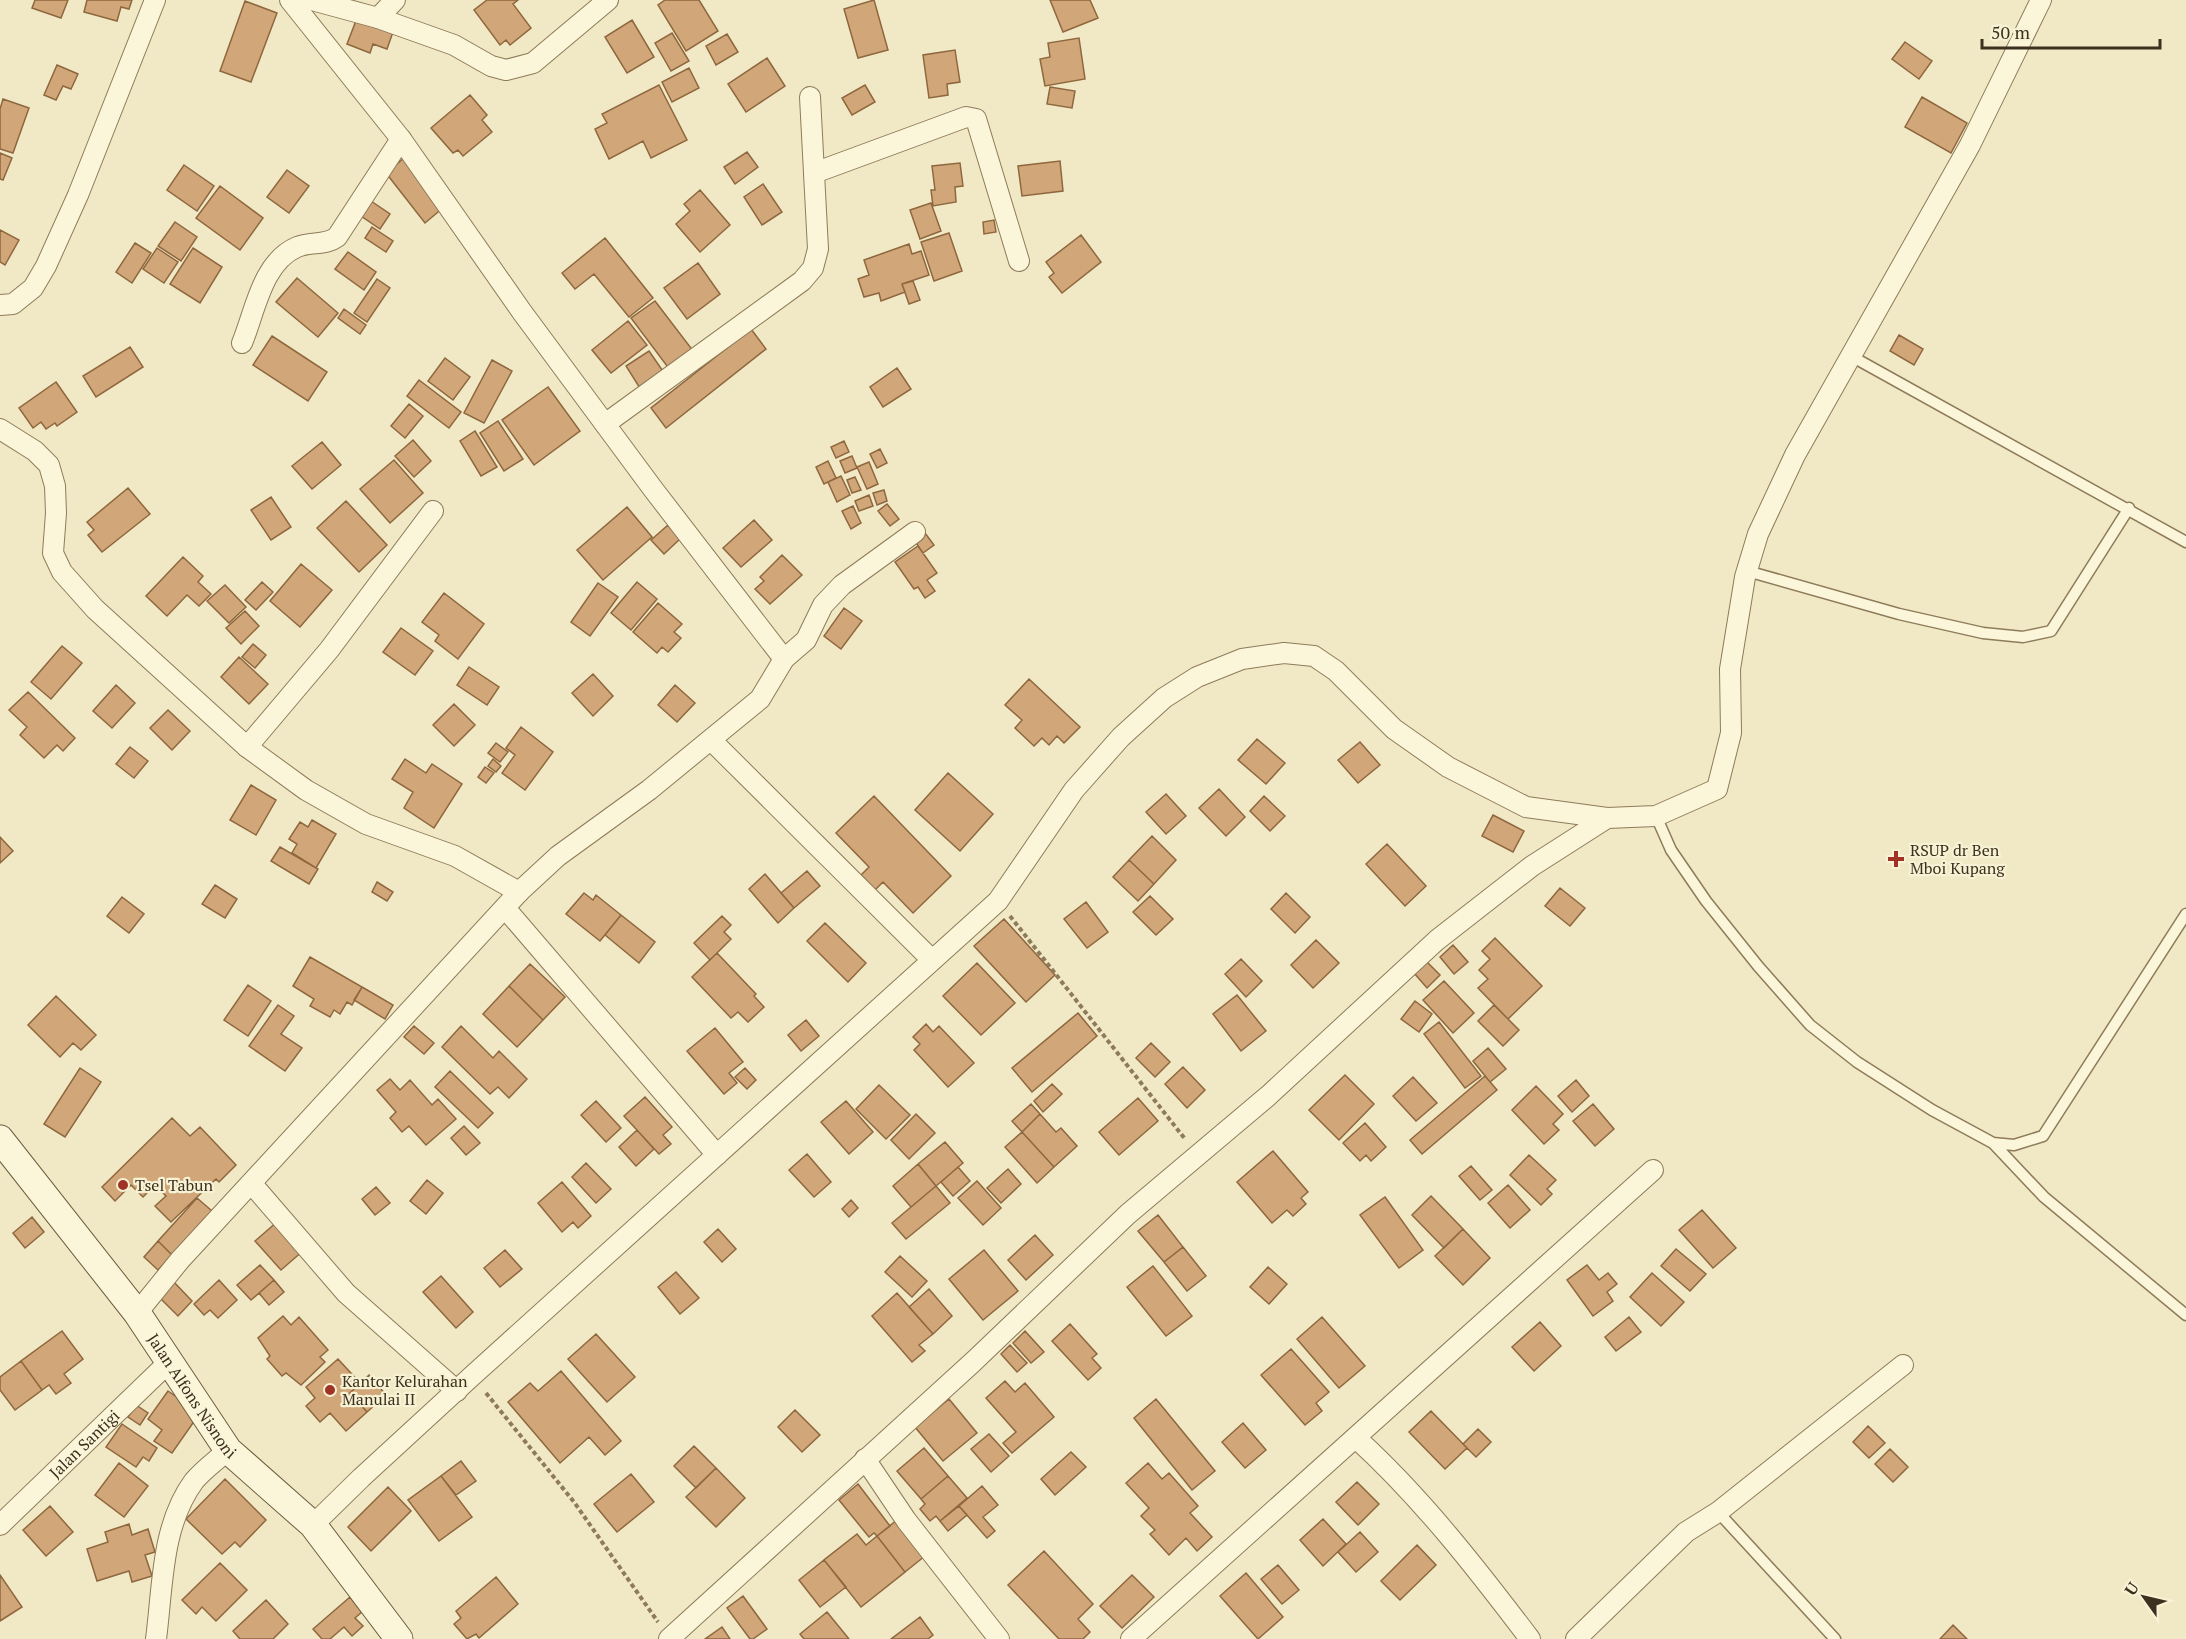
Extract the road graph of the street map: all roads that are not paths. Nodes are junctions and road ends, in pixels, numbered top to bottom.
1 (155, 0) edge
2 (290, 0) edge
3 (312, 0) edge
4 (396, 0) edge
5 (608, 0) edge
6 (2041, 0) edge
7 (378, 18) junction
8 (810, 97) dead end
9 (401, 139) junction
10 (814, 173) junction
11 (1019, 261) dead end
12 (0, 305) edge
13 (242, 343) dead end
14 (1851, 356) junction
15 (605, 424) junction
16 (0, 429) edge
17 (2130, 508) junction
18 (432, 511) dead end
19 (915, 532) dead end
20 (2186, 542) edge
21 (1747, 571) junction
22 (784, 659) junction
23 (712, 741) junction
24 (247, 747) junction
25 (1656, 816) junction
26 (1607, 818) junction
27 (519, 892) junction
28 (505, 908) junction
29 (2186, 914) edge
30 (932, 960) junction
31 (0, 1139) edge
32 (1993, 1143) junction
33 (717, 1155) junction
34 (1653, 1170) dead end
35 (252, 1184) junction
36 (137, 1313) junction
37 (2186, 1315) edge
38 (168, 1363) junction
39 (1903, 1365) dead end
40 (457, 1391) junction
41 (1356, 1438) junction
42 (228, 1450) junction
43 (865, 1459) junction
44 (1718, 1512) junction
45 (0, 1525) edge
46 (313, 1525) junction
47 (156, 1639) edge
48 (399, 1639) edge
49 (669, 1639) edge
50 (999, 1639) edge
51 (1131, 1639) edge
52 (1530, 1639) edge
53 (1576, 1639) edge
54 (1835, 1639) edge

1 - 12 street
2 - 9 street
3 - 7 street
4 - 7 street
5 - 7 street
6 - 14 street
8 - 10 street
9 - 13 street
9 - 15 street
10 - 11 street
10 - 15 street
14 - 17 lane
14 - 21 street
15 - 22 street
16 - 24 street
17 - 20 lane
17 - 21 lane
18 - 24 street
19 - 22 street
21 - 25 street
22 - 23 street
23 - 27 street
23 - 30 street
24 - 27 street
25 - 26 street
25 - 32 lane
26 - 30 street
26 - 43 street
27 - 28 street
28 - 33 street
28 - 35 street
29 - 32 lane
30 - 33 street
31 - 36 main road, Jalan Alfons Nisnoni
32 - 37 lane
33 - 40 street
34 - 41 street
35 - 36 street
35 - 40 street
36 - 38 main road, Jalan Alfons Nisnoni
38 - 42 main road, Jalan Alfons Nisnoni
38 - 45 street, Jalan Santigi
39 - 44 street
40 - 46 street
41 - 51 street
41 - 52 street
42 - 46 main road, Jalan Alfons Nisnoni
42 - 47 street
43 - 49 street
43 - 50 street
44 - 53 street
44 - 54 lane
46 - 48 main road, Jalan Alfons Nisnoni

